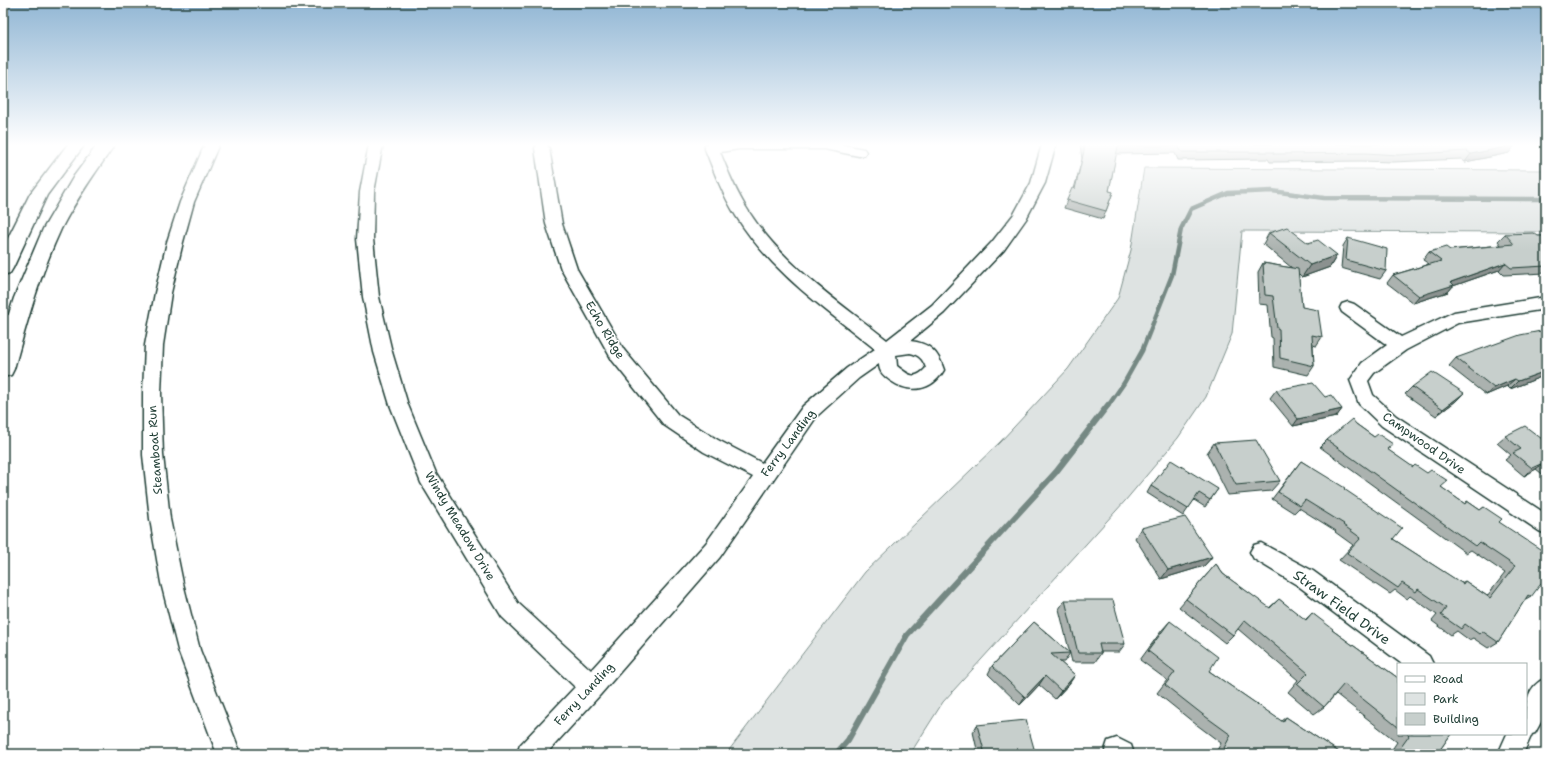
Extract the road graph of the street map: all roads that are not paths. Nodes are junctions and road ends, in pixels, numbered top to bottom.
1 (51, 179) edge
2 (81, 179) edge
3 (197, 179) edge
4 (369, 179) edge
5 (546, 179) edge
6 (725, 179) edge
7 (1039, 179) edge
8 (3, 268) edge
9 (1546, 303) edge
10 (1348, 308) dead end
11 (11, 318) edge
12 (1400, 345) junction
13 (887, 349) junction
14 (3, 368) edge
15 (765, 474) junction
16 (1546, 525) edge
17 (1261, 552) dead end
18 (1420, 663) edge
19 (592, 687) junction
20 (1546, 690) edge
21 (1527, 721) edge
22 (229, 754) edge
23 (529, 754) edge

1 - 8 main road
2 - 11 main road
3 - 22 street, Steamboat Run
4 - 19 street, Windy Meadow Drive
5 - 15 street, Echo Ridge
6 - 13 street
7 - 13 street, Ferry Landing
9 - 12 street
10 - 12 street
11 - 14 main road
12 - 16 street, Campwood Drive
13 - 15 street, Ferry Landing
15 - 19 street, Ferry Landing
17 - 18 street, Straw Field Drive
19 - 23 street, Ferry Landing
20 - 21 street

